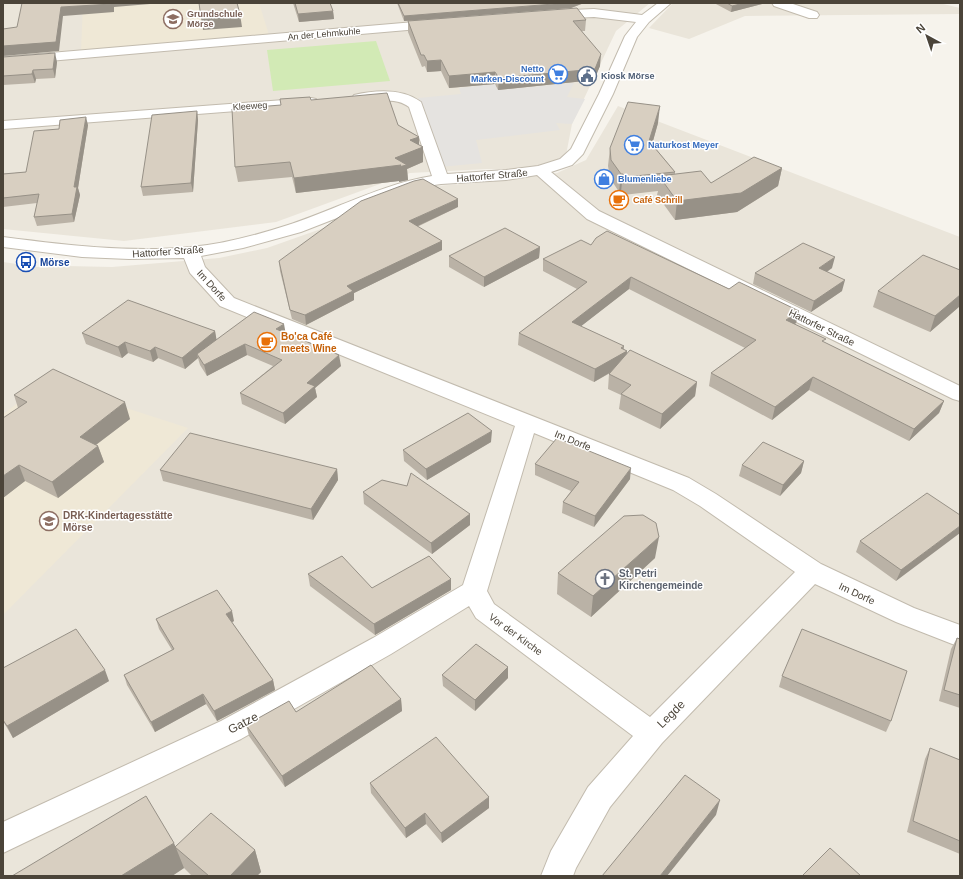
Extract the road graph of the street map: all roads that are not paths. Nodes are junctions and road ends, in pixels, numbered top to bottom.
1 (665, 3) edge
2 (778, 3) edge
3 (535, 16) edge
4 (813, 16) dead end
5 (645, 19) junction
6 (448, 23) edge
7 (3, 61) edge
8 (348, 99) edge
9 (324, 100) edge
10 (3, 125) edge
11 (540, 170) junction
12 (441, 179) junction
13 (3, 242) edge
14 (191, 252) junction
15 (960, 394) edge
16 (527, 421) junction
17 (812, 571) junction
18 (474, 591) junction
19 (960, 636) edge
20 (652, 734) junction
21 (3, 838) edge
22 (557, 876) edge

1 - 5 street
2 - 4 street
3 - 5 street
5 - 11 street
6 - 7 street, An der Lehmkuhle
8 - 12 street
9 - 10 street, Kleeweg
11 - 12 street, Hattorfer Straße
11 - 15 street, Hattorfer Straße
12 - 14 street, Hattorfer Straße
13 - 14 street, Hattorfer Straße
14 - 16 street, Im Dorfe
16 - 17 street, Im Dorfe
16 - 18 street
17 - 19 street, Im Dorfe
17 - 20 street, Legde
18 - 20 street, Vor der Kirche
18 - 21 street, Gatze
20 - 22 street, Legde

